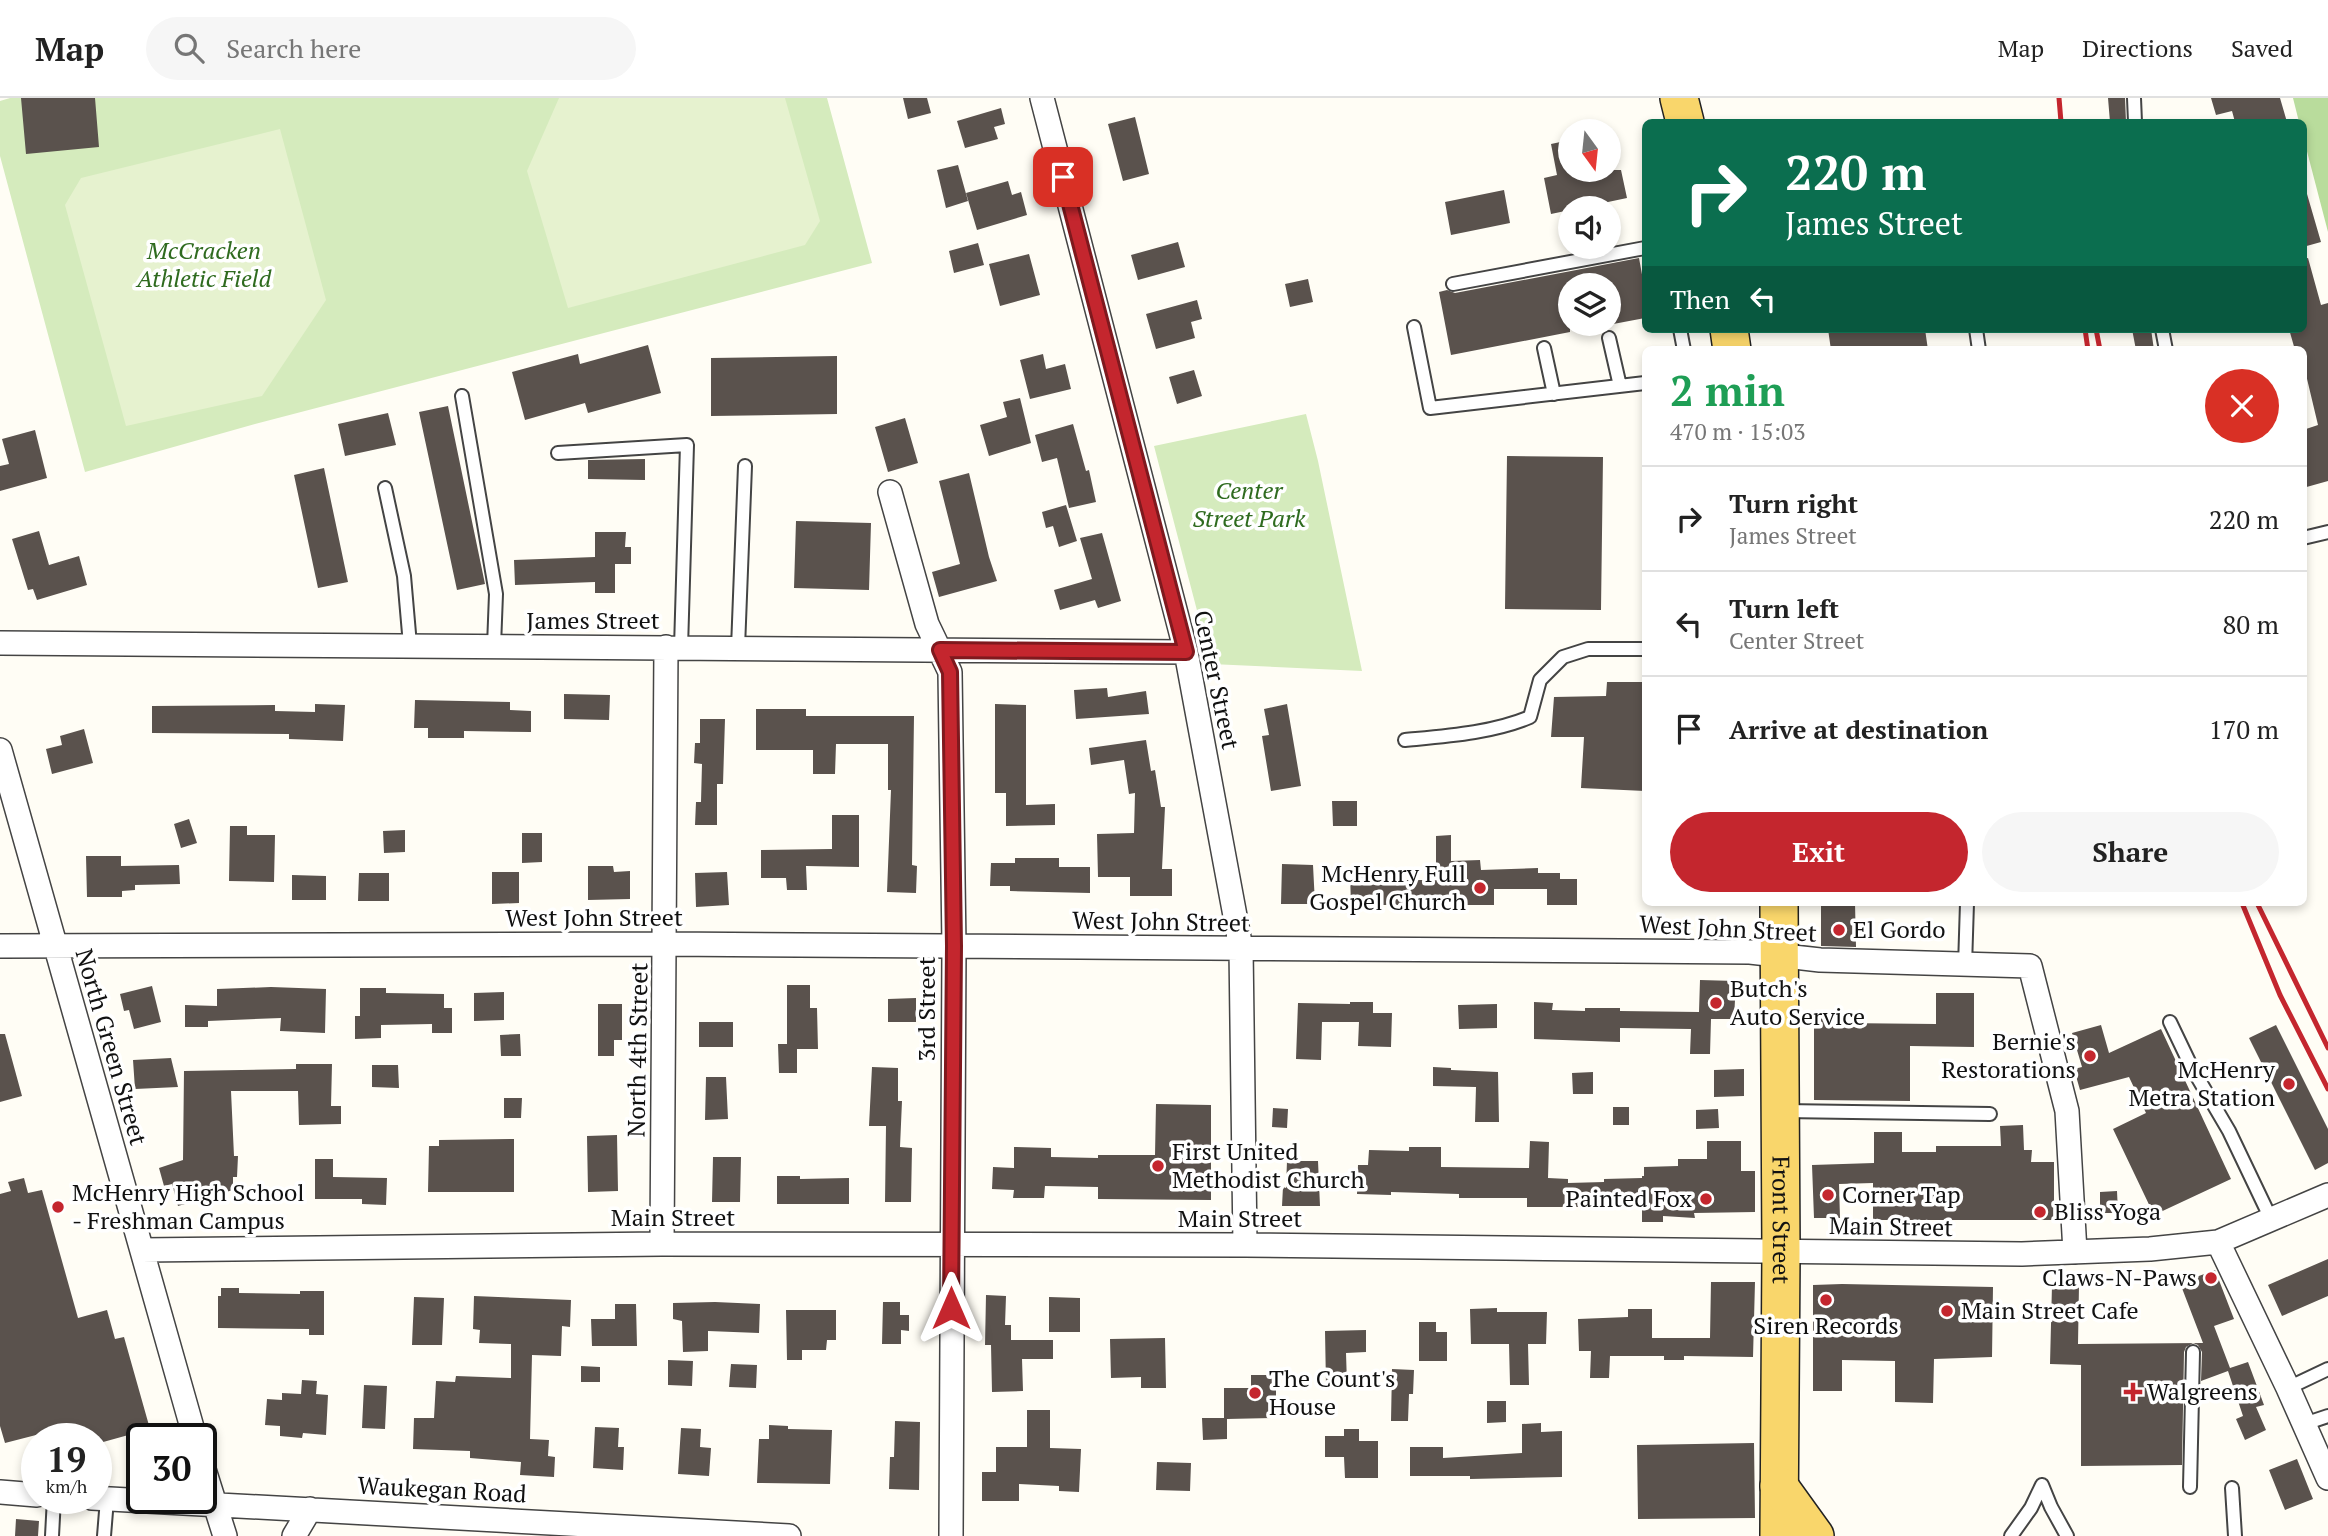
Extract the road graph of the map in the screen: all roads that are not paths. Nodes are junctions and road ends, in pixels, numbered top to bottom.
1 (1042, 98) edge
2 (1679, 98) edge
3 (2134, 98) edge
4 (1684, 119) edge
5 (2135, 119) edge
6 (1642, 249) edge
7 (1453, 285) dead end
8 (1414, 327) dead end
9 (1609, 338) dead end
10 (1544, 348) dead end
11 (1642, 383) edge
12 (1619, 386) junction
13 (1554, 394) junction
14 (462, 396) dead end
15 (558, 453) dead end
16 (746, 466) dead end
17 (385, 488) dead end
18 (890, 492) dead end
19 (2328, 532) edge
20 (2307, 537) edge
21 (0, 643) edge
22 (410, 645) junction
23 (494, 646) junction
24 (673, 648) junction
25 (738, 648) junction
26 (1642, 649) edge
27 (940, 650) junction
28 (1186, 652) junction
29 (1405, 740) dead end
30 (0, 750) edge
31 (1779, 906) edge
32 (1967, 906) edge
33 (665, 944) junction
34 (0, 946) edge
35 (954, 946) junction
36 (55, 947) junction
37 (1241, 948) junction
38 (1780, 955) junction
39 (1965, 966) junction
40 (2170, 1022) dead end
41 (1781, 1111) junction
42 (1990, 1114) dead end
43 (2328, 1195) edge
44 (2271, 1219) junction
45 (2218, 1242) junction
46 (662, 1244) junction
47 (952, 1245) junction
48 (1245, 1245) junction
49 (142, 1250) junction
50 (1781, 1252) junction
51 (2075, 1252) junction
52 (2193, 1352) dead end
53 (2328, 1369) edge
54 (2288, 1388) junction
55 (2328, 1416) edge
56 (191, 1423) edge
57 (2304, 1424) junction
58 (2328, 1478) edge
59 (1779, 1486) junction
60 (2190, 1487) dead end
61 (2232, 1488) dead end
62 (0, 1492) edge
63 (21, 1494) edge
64 (217, 1505) edge
65 (310, 1509) junction
66 (217, 1513) edge
67 (53, 1514) edge
68 (101, 1514) edge
69 (52, 1536) edge
70 (104, 1536) edge
71 (225, 1536) edge
72 (294, 1536) edge
73 (789, 1536) edge
74 (951, 1536) edge
75 (1779, 1536) edge
76 (1815, 1536) edge
77 (2011, 1536) edge
78 (2067, 1536) edge
79 (2235, 1536) edge

1 - 28 street, Center Street
2 - 4 main road
3 - 5 lane
6 - 7 lane
8 - 13 lane
9 - 12 lane
10 - 13 lane
11 - 12 lane
12 - 13 lane
14 - 23 lane
15 - 24 lane
16 - 25 lane
17 - 22 lane
18 - 27 street, 3rd Street
19 - 20 lane
21 - 22 street, James Street
22 - 23 street, James Street
23 - 24 street, James Street
24 - 25 street, James Street
24 - 33 street, North 4th Street
25 - 27 street, James Street
26 - 29 lane
27 - 28 street, James Street
27 - 35 street, 3rd Street
28 - 37 street, Center Street
30 - 36 street, North Green Street
31 - 38 main road, Front Street
32 - 39 lane
33 - 35 street, West John Street
33 - 36 street, West John Street
33 - 46 street, North 4th Street
34 - 36 street, West John Street
35 - 37 street, West John Street
35 - 47 street, 3rd Street
36 - 49 street, North Green Street
37 - 38 street, West John Street
37 - 48 street, Center Street
38 - 39 street, West John Street
38 - 41 main road, Front Street
39 - 51 street, West John Street
40 - 44 lane
41 - 42 lane
41 - 50 main road, Front Street
43 - 44 street, Main Street
44 - 45 street, Main Street
45 - 51 street, Main Street
45 - 54 street
46 - 47 street, Main Street
46 - 49 street, Main Street
47 - 48 street, Main Street
47 - 74 street, 3rd Street
48 - 50 street, Main Street
49 - 56 street, North Green Street
50 - 51 street, Main Street
50 - 59 main road, Front Street
52 - 60 lane
53 - 54 lane
54 - 57 street
55 - 57 lane
57 - 58 street
59 - 75 main road, Front Street
59 - 76 main road
61 - 79 lane
62 - 63 street
64 - 65 street, Waukegan Road
65 - 72 street
65 - 73 street, Waukegan Road
66 - 71 street
67 - 69 lane
68 - 70 lane
77 - 78 lane

